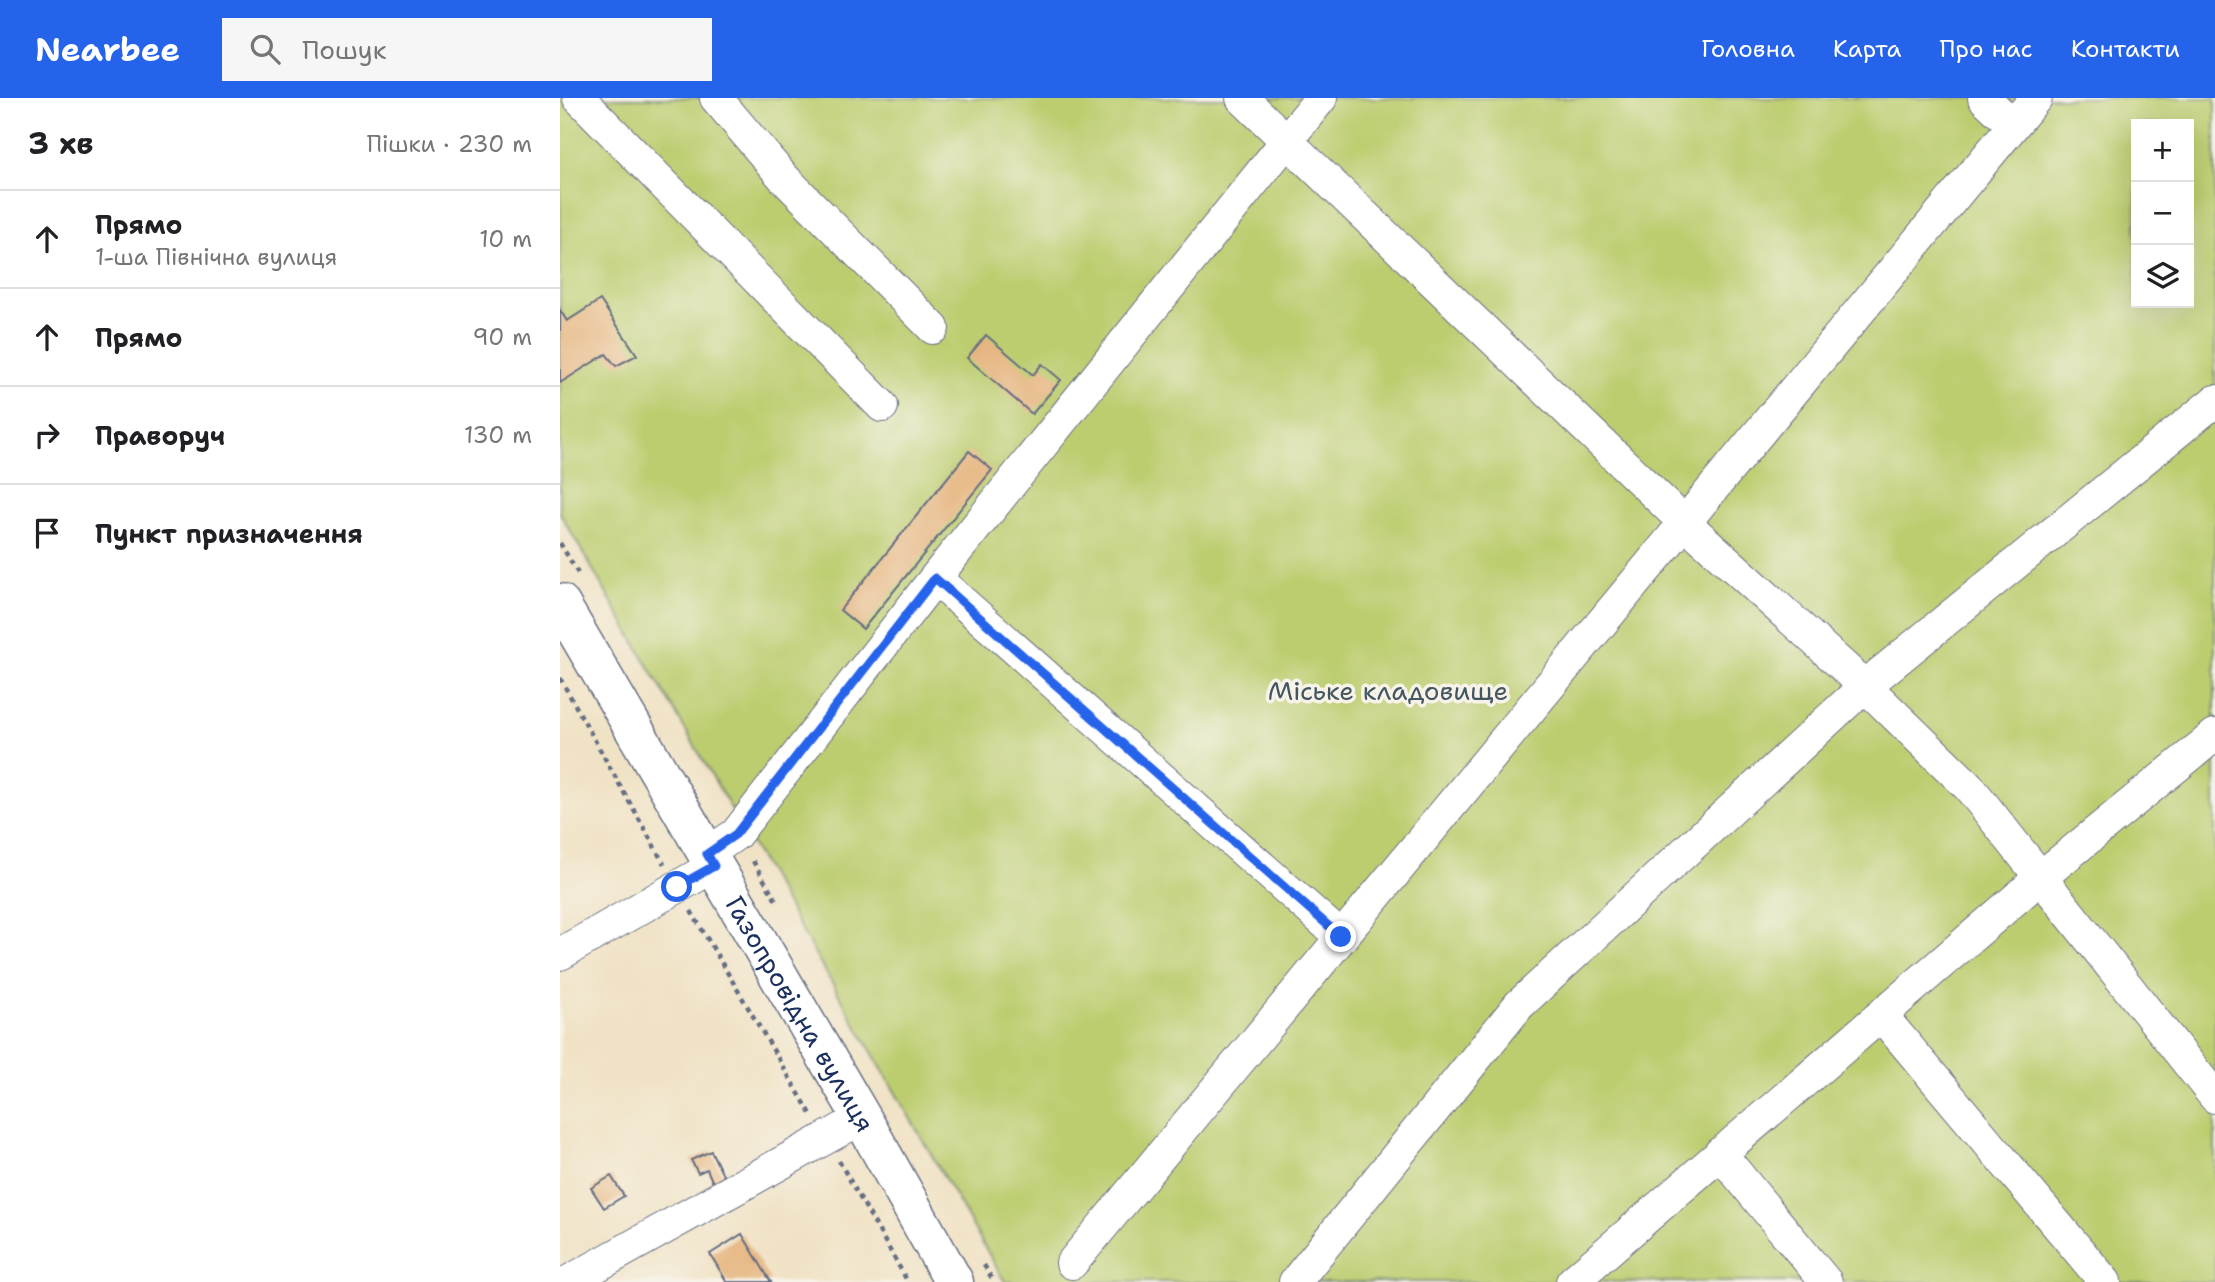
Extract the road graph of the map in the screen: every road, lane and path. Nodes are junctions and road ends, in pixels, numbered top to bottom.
1 (579, 98) edge
2 (716, 98) edge
3 (1242, 98) edge
4 (1321, 98) edge
5 (1984, 98) edge
6 (2036, 98) edge
7 (2012, 124) junction
8 (1286, 142) junction
9 (933, 328) dead end
10 (2215, 401) edge
11 (882, 406) dead end
12 (1684, 522) junction
13 (935, 578) junction
14 (560, 603) edge
15 (560, 678) edge
16 (1865, 686) junction
17 (2215, 735) edge
18 (711, 860) junction
19 (2041, 877) junction
20 (677, 887) junction
21 (1341, 937) junction
22 (560, 954) edge
23 (1881, 1014) junction
24 (2215, 1097) edge
25 (862, 1118) junction
26 (825, 1138) junction
27 (1720, 1153) junction
28 (1072, 1263) dead end
29 (568, 1282) edge
30 (908, 1282) edge
31 (954, 1282) edge
32 (1295, 1282) edge
33 (1572, 1282) edge
34 (1826, 1282) edge
35 (2105, 1282) edge

1 - 11 street
2 - 9 street
3 - 8 street
4 - 8 street
5 - 7 street
6 - 7 street
7 - 12 street
8 - 12 street
8 - 13 street
10 - 16 street
12 - 16 street
12 - 21 street
13 - 18 street
13 - 21 street
14 - 18 main road, Газопровідна вулиця
15 - 20 path
16 - 19 street
16 - 32 street
17 - 19 street
18 - 20 street
18 - 25 main road, Газопровідна вулиця
19 - 23 street
19 - 24 street
20 - 22 street
20 - 26 path
21 - 28 street
23 - 27 street
23 - 35 street
25 - 26 street
25 - 31 main road, Газопровідна вулиця
26 - 29 street
26 - 30 path
27 - 33 street
27 - 34 street

